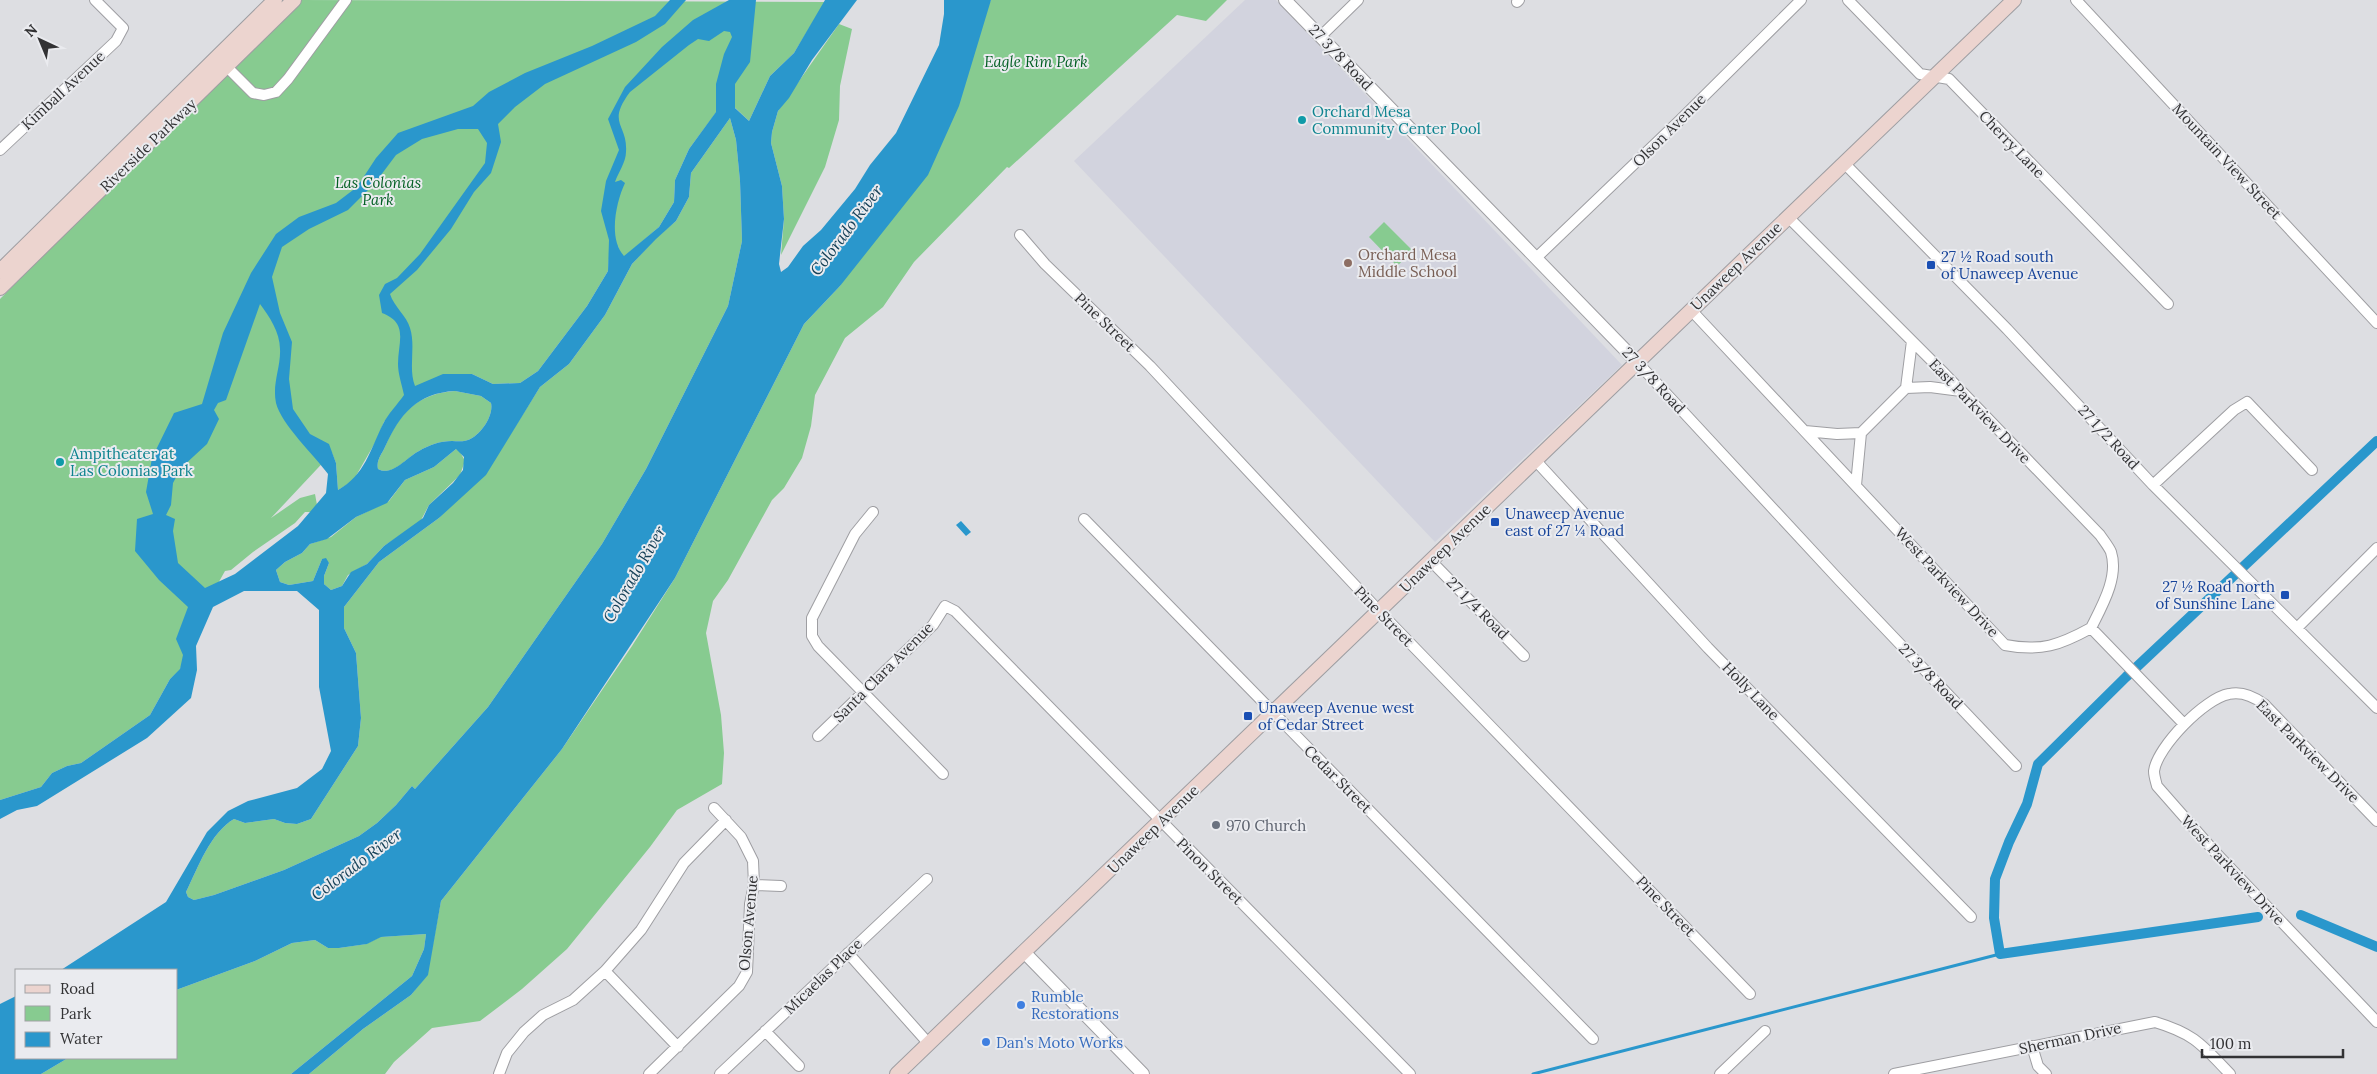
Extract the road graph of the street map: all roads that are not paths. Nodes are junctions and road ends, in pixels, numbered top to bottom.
1 (95, 0) edge
2 (275, 0) edge
3 (294, 0) edge
4 (346, 0) edge
5 (1285, 0) edge
6 (1358, 0) edge
7 (1801, 0) edge
8 (1848, 0) edge
9 (2014, 0) edge
10 (2076, 0) edge
11 (1321, 36) junction
12 (227, 67) junction
13 (1934, 76) junction
14 (0, 150) edge
15 (1844, 163) junction
16 (1788, 217) junction
17 (1020, 235) dead end
18 (1536, 258) junction
19 (0, 271) edge
20 (0, 288) edge
21 (2168, 304) dead end
22 (1690, 310) junction
23 (2377, 323) edge
24 (1912, 341) junction
25 (1638, 362) junction
26 (1906, 388) junction
27 (1961, 391) junction
28 (1805, 431) junction
29 (1861, 432) junction
30 (1536, 461) junction
31 (2312, 470) dead end
32 (1856, 485) junction
33 (2154, 485) junction
34 (873, 512) dead end
35 (1084, 519) dead end
36 (2377, 548) edge
37 (1431, 561) junction
38 (945, 606) joint
39 (1379, 611) junction
40 (2298, 627) junction
41 (2091, 628) junction
42 (1524, 656) dead end
43 (864, 692) junction
44 (2377, 708) edge
45 (1273, 713) junction
46 (2184, 724) junction
47 (818, 736) dead end
48 (2016, 766) dead end
49 (943, 774) dead end
50 (714, 808) dead end
51 (726, 820) junction
52 (2377, 821) edge
53 (1161, 822) junction
54 (926, 879) dead end
55 (754, 885) junction
56 (781, 886) dead end
57 (1971, 917) dead end
58 (1024, 952) junction
59 (848, 953) junction
60 (605, 971) junction
61 (1750, 994) dead end
62 (2377, 1022) edge
63 (764, 1031) junction
64 (1765, 1031) dead end
65 (1593, 1039) dead end
66 (929, 1044) junction
67 (2032, 1046) junction
68 (678, 1047) junction
69 (799, 1066) dead end
70 (499, 1074) edge
71 (649, 1074) edge
72 (720, 1074) edge
73 (897, 1074) edge
74 (1144, 1074) edge
75 (1410, 1074) edge
76 (1720, 1074) edge
77 (1894, 1074) edge
78 (2046, 1074) edge
79 (2230, 1074) edge

1 - 14 street, Kimball Avenue
2 - 19 main road, Riverside Parkway
3 - 12 main road, Riverside Parkway
4 - 12 street
5 - 11 street, 27 3/8 Road
6 - 11 street
7 - 18 street, Olson Avenue
8 - 13 street, Cherry Lane
9 - 13 main road, Unaweep Avenue
10 - 23 street, Mountain View Street
11 - 18 street, 27 3/8 Road
12 - 20 main road, Riverside Parkway
13 - 15 main road, Unaweep Avenue
13 - 21 street, Cherry Lane
15 - 16 main road, Unaweep Avenue
15 - 33 street, 27 1/2 Road
16 - 22 main road, Unaweep Avenue
16 - 24 street, East Parkview Drive
17 - 39 street, Pine Street
18 - 25 street, 27 3/8 Road
22 - 25 main road, Unaweep Avenue
22 - 28 street, West Parkview Drive
24 - 26 street
24 - 27 street, East Parkview Drive
25 - 30 main road, Unaweep Avenue
25 - 48 street, 27 3/8 Road
26 - 27 street
26 - 29 street
27 - 41 street, East Parkview Drive
28 - 29 street
28 - 32 street, West Parkview Drive
29 - 32 street
30 - 37 main road, Unaweep Avenue
30 - 57 street, Holly Lane
31 - 33 street
32 - 41 street, West Parkview Drive
33 - 40 street, 27 1/2 Road
34 - 43 street
35 - 45 street, Cedar Street
36 - 40 street
37 - 39 main road, Unaweep Avenue
37 - 42 street, 27 1/4 Road
38 - 43 street, Santa Clara Avenue
38 - 53 street, Pinon Street
39 - 45 main road, Unaweep Avenue
39 - 61 street, Pine Street
40 - 44 street, 27 1/2 Road
41 - 46 street
43 - 47 street, Santa Clara Avenue
43 - 49 street
45 - 53 main road, Unaweep Avenue
45 - 65 street, Cedar Street
46 - 52 street, East Parkview Drive
46 - 62 street, West Parkview Drive
50 - 51 street, Olson Avenue
51 - 55 street, Olson Avenue
51 - 60 street
53 - 58 main road, Unaweep Avenue
53 - 75 street, Pinon Street
54 - 59 street, Micaelas Place
55 - 56 street
55 - 68 street, Olson Avenue
58 - 66 main road, Unaweep Avenue
58 - 74 street
59 - 63 street, Micaelas Place
59 - 66 street
60 - 68 street
60 - 70 street
63 - 69 street
63 - 72 street, Micaelas Place
64 - 76 street
66 - 73 main road, Unaweep Avenue
67 - 77 street, Sherman Drive
67 - 78 street
67 - 79 street, Sherman Drive
68 - 71 street, Olson Avenue

